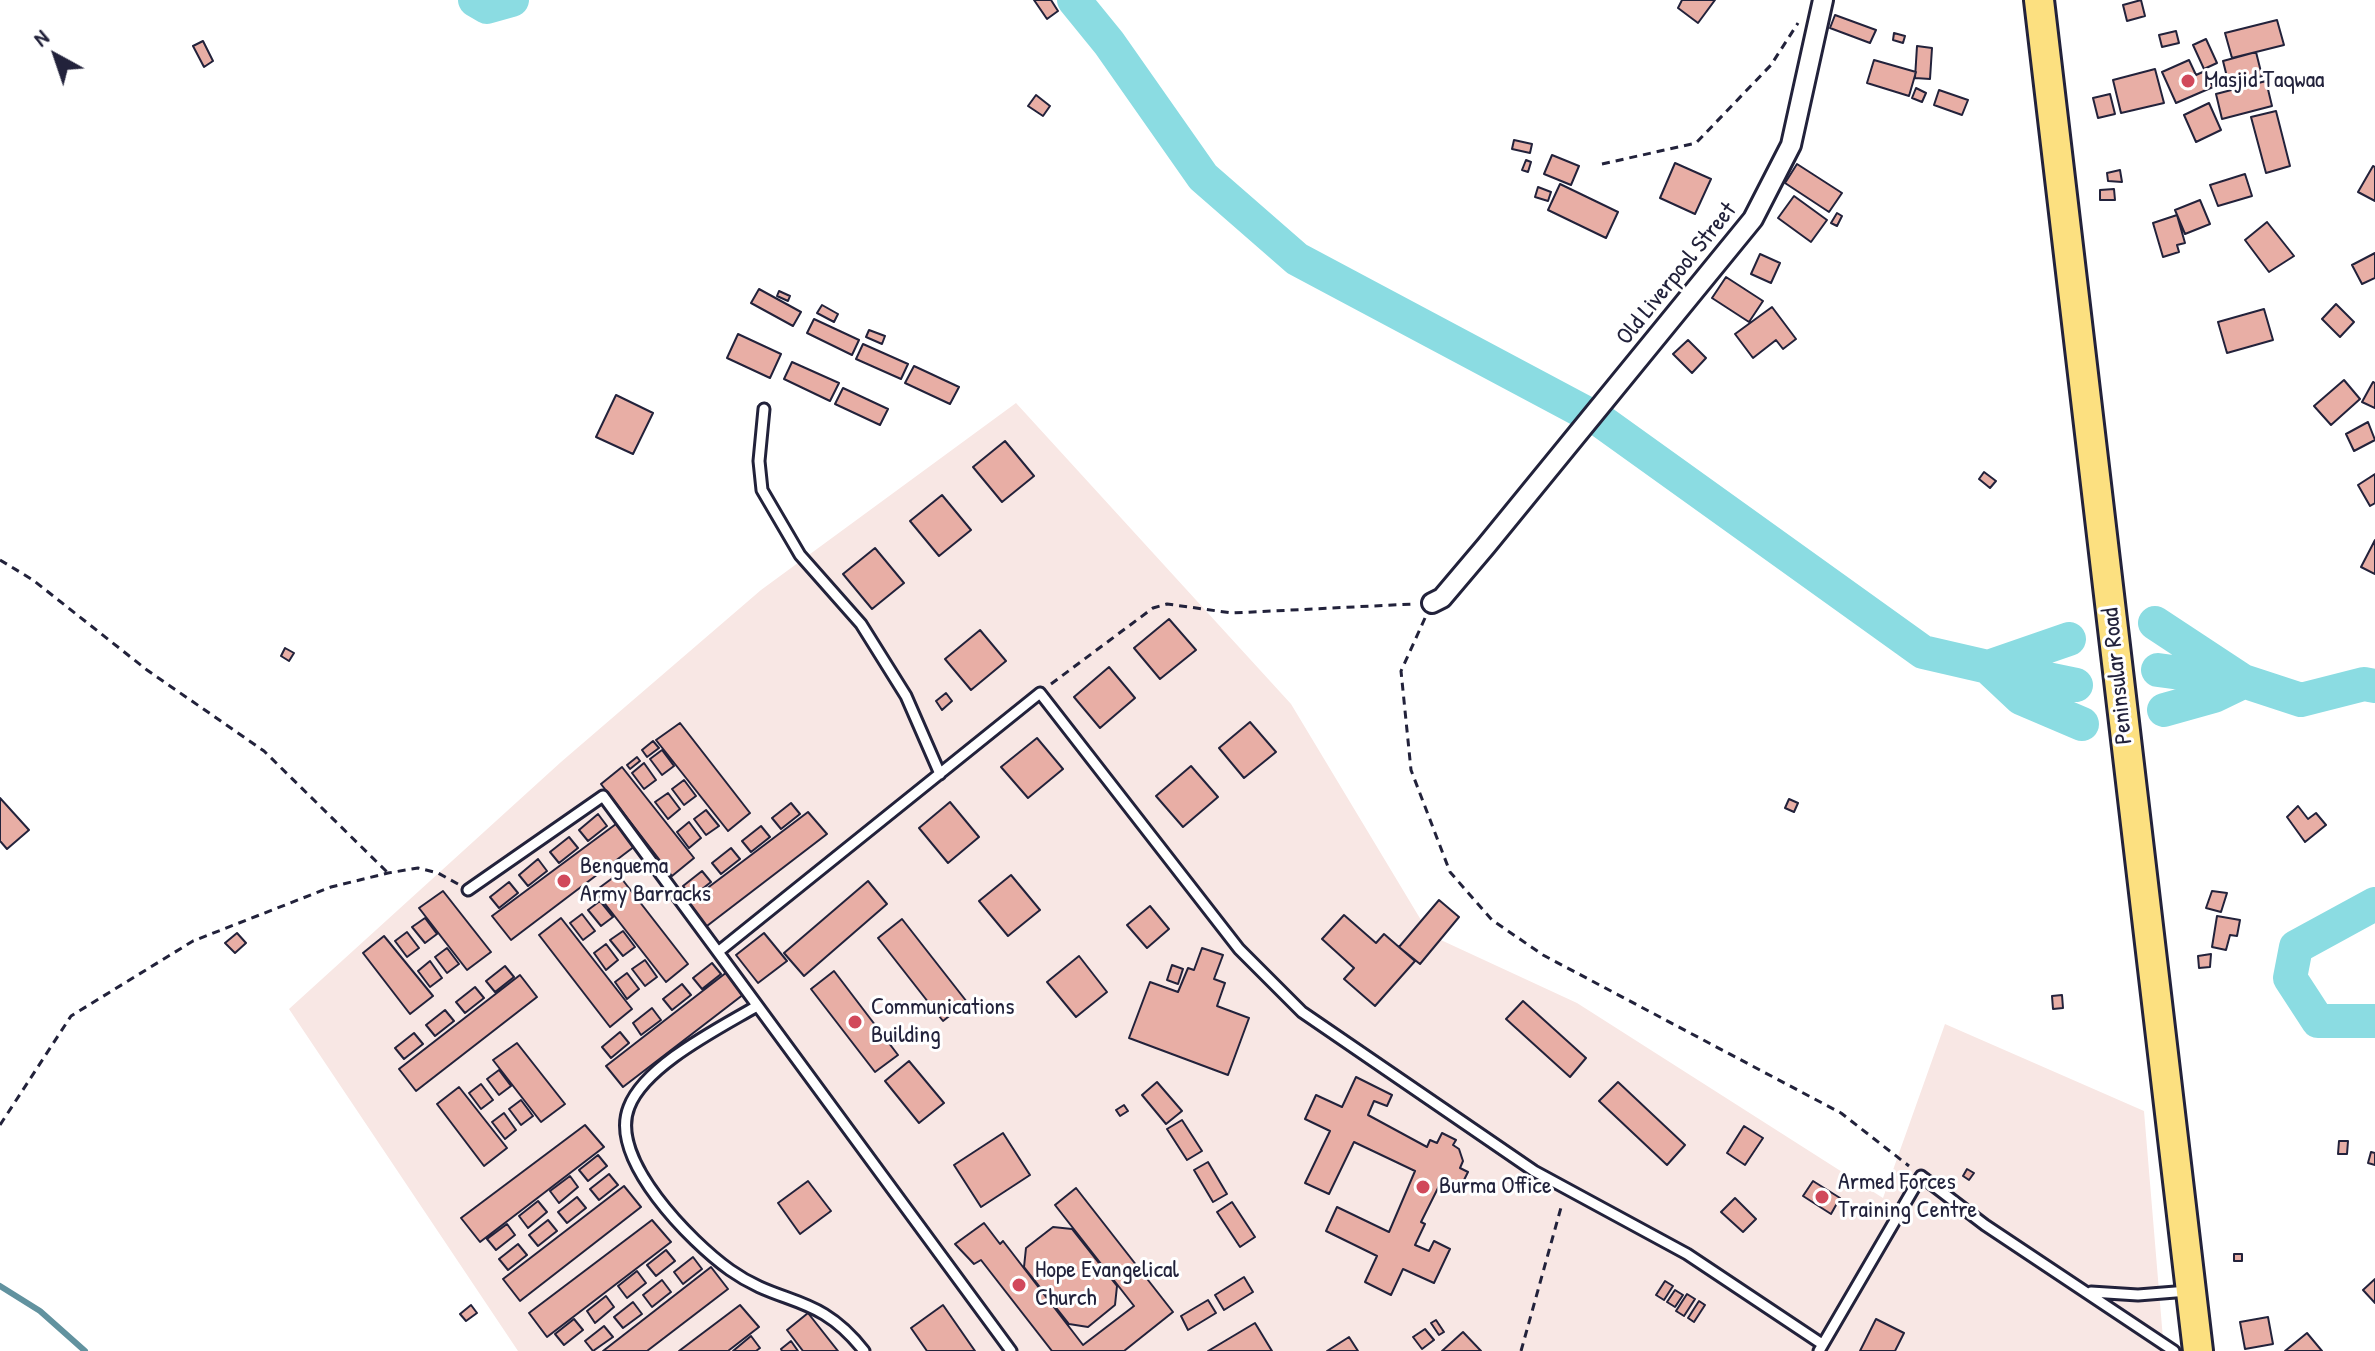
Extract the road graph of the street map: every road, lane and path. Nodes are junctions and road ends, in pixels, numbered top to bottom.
1 (1823, 0) edge
2 (2039, 0) edge
3 (1805, 13) dead end
4 (1602, 164) dead end
5 (764, 409) dead end
6 (0, 560) edge
7 (1432, 603) junction
8 (1040, 693) junction
9 (940, 774) junction
10 (388, 873) junction
11 (468, 890) joint
12 (718, 952) junction
13 (757, 1006) junction
14 (0, 1125) edge
15 (1921, 1176) junction
16 (1566, 1188) junction
17 (2194, 1291) junction
18 (2087, 1292) junction
19 (1821, 1347) edge
20 (864, 1351) edge
21 (1011, 1351) edge
22 (1521, 1351) edge
23 (2174, 1351) edge
24 (2198, 1351) edge

1 - 7 street, Old Liverpool Street
2 - 17 main road, Peninsular Road
3 - 4 path
5 - 9 lane
6 - 10 path
7 - 8 path
7 - 15 path
8 - 9 lane
8 - 16 lane
9 - 12 lane
10 - 11 path
10 - 14 path
11 - 12 lane
12 - 13 lane
13 - 20 lane
13 - 21 lane
15 - 18 lane
15 - 19 lane
16 - 19 lane
16 - 22 path
17 - 18 lane
17 - 24 main road, Peninsular Road
18 - 23 lane

